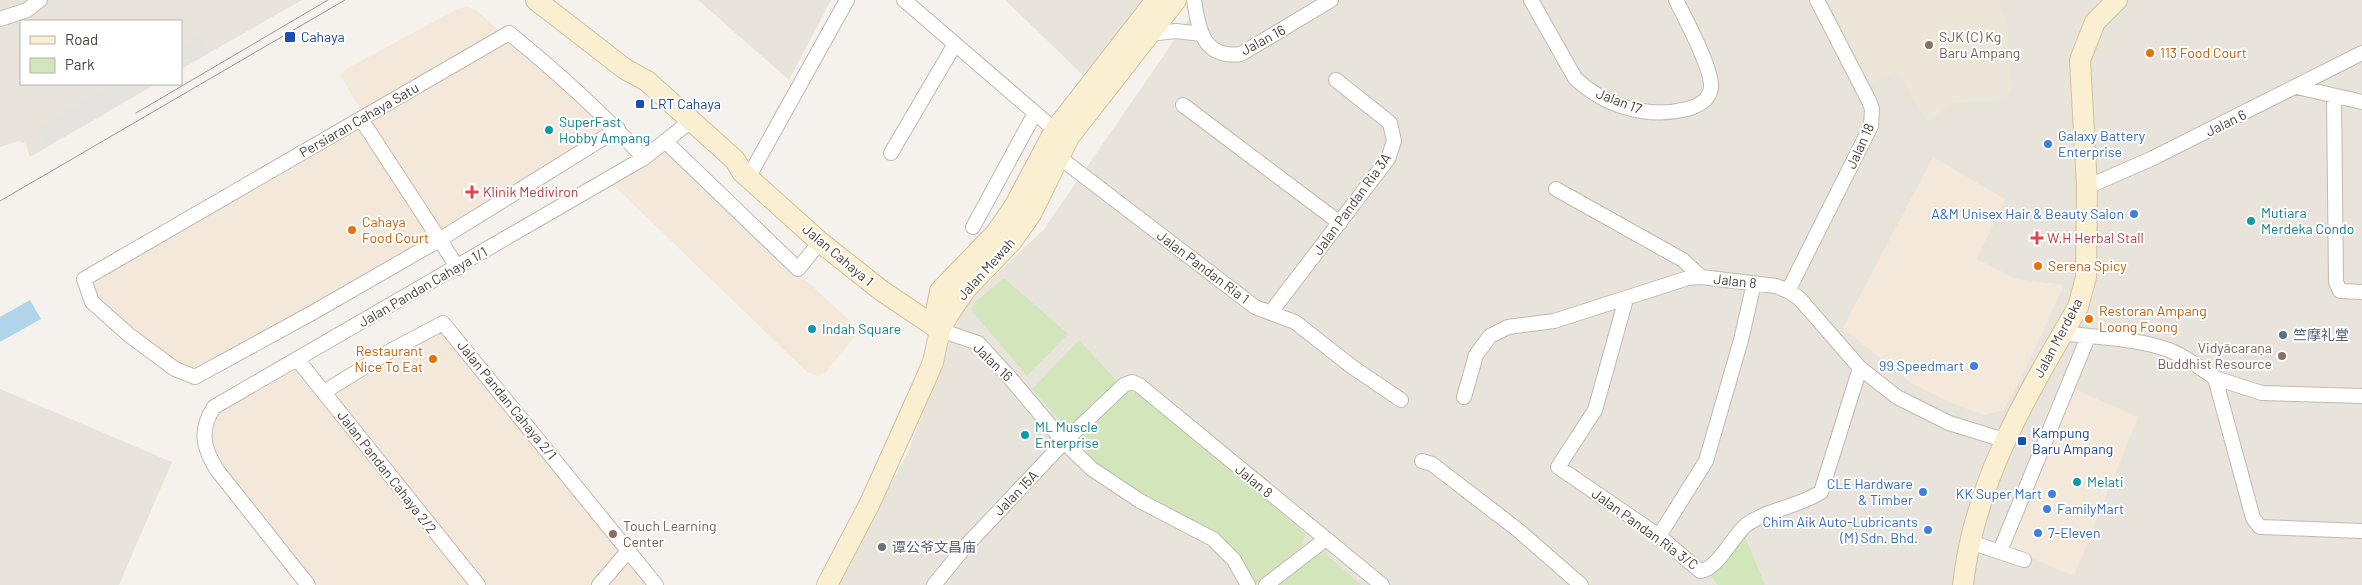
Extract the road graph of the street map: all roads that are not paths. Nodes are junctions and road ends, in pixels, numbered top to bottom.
1 (40, 0) edge
2 (536, 0) edge
3 (847, 0) edge
4 (904, 0) edge
5 (1156, 0) edge
6 (1176, 0) edge
7 (1194, 0) edge
8 (1331, 0) edge
9 (1531, 0) edge
10 (1676, 0) edge
11 (1817, 0) edge
12 (2116, 0) edge
13 (0, 19) edge
14 (1149, 34) junction
15 (1202, 34) junction
16 (955, 44) junction
17 (2362, 53) edge
18 (1336, 80) dead end
19 (2297, 87) junction
20 (2334, 96) junction
21 (2362, 102) edge
22 (1183, 105) dead end
23 (1035, 113) junction
24 (361, 119) junction
25 (688, 124) junction
26 (618, 129) junction
27 (1055, 130) junction
28 (665, 141) junction
29 (892, 153) dead end
30 (1060, 157) junction
31 (644, 158) junction
32 (745, 175) junction
33 (2087, 187) junction
34 (1556, 189) dead end
35 (1340, 223) junction
36 (973, 227) dead end
37 (439, 240) junction
38 (820, 242) junction
39 (458, 268) junction
40 (1701, 277) junction
41 (1754, 283) junction
42 (940, 290) junction
43 (1788, 291) junction
44 (2362, 292) edge
45 (888, 297) junction
46 (1626, 299) junction
47 (1271, 312) junction
48 (940, 330) junction
49 (2063, 333) junction
50 (2088, 337) junction
51 (297, 359) junction
52 (1860, 368) junction
53 (2215, 378) junction
54 (1124, 385) joint
55 (324, 392) junction
56 (2362, 396) edge
57 (1464, 397) dead end
58 (1401, 400) dead end
59 (2004, 440) junction
60 (1064, 442) junction
61 (1422, 461) dead end
62 (2362, 531) edge
63 (1659, 536) junction
64 (1326, 540) junction
65 (1970, 542) junction
66 (629, 550) junction
67 (2000, 551) junction
68 (2024, 560) dead end
69 (1961, 584) edge
70 (308, 585) edge
71 (478, 585) edge
72 (599, 585) edge
73 (656, 585) edge
74 (827, 585) edge
75 (934, 585) edge
76 (1248, 585) edge
77 (1266, 585) edge
78 (1382, 585) edge
79 (1580, 585) edge

1 - 13 street
2 - 25 street, Jalan Cahaya 1
3 - 32 street
4 - 16 street
5 - 27 street, Jalan Mewah
6 - 14 street, Jalan Mewah
7 - 15 street, Jalan 16
8 - 15 street, Jalan 16
9 - 10 street, Jalan 17
11 - 43 street, Jalan 18
12 - 33 street, Jalan Merdeka
14 - 15 street
14 - 30 street, Jalan Mewah
16 - 23 street
16 - 29 street
17 - 19 street, Jalan 6
18 - 35 street, Jalan Pandan Ria 3A
19 - 20 street
19 - 33 street, Jalan 6
20 - 21 street
20 - 44 street
22 - 35 street
23 - 27 street
23 - 36 street
24 - 26 street, Persiaran Cahaya Satu
24 - 37 street
24 - 37 street, Persiaran Cahaya Satu
25 - 28 street, Jalan Pandan Cahaya 1/1
25 - 32 street, Jalan Cahaya 1
26 - 31 street, Persiaran Cahaya Satu
26 - 37 street
27 - 42 street, Jalan Mewah
28 - 31 street, Jalan Pandan Cahaya 1/1
28 - 38 street
30 - 47 street, Jalan Pandan Ria 1
30 - 48 street, Jalan Mewah
31 - 39 street, Jalan Pandan Cahaya 1/1
32 - 38 street, Jalan Cahaya 1
33 - 49 street, Jalan Merdeka
34 - 40 street
35 - 47 street, Jalan Pandan Ria 3A
37 - 39 street
38 - 45 street, Jalan Cahaya 1
39 - 51 street, Jalan Pandan Cahaya 1/1
40 - 41 street, Jalan 8
40 - 46 street, Jalan 8
41 - 43 street, Jalan 8
41 - 63 street
42 - 45 street
42 - 48 street, Jalan Mewah
43 - 52 street, Jalan 8
45 - 48 street, Jalan Cahaya 1
46 - 57 street, Jalan 8
46 - 63 street, Jalan Pandan Ria 3/C
47 - 58 street, Jalan Pandan Ria 1
48 - 60 street, Jalan 16
48 - 74 street
49 - 50 street
49 - 59 street, Jalan Merdeka
50 - 53 street
50 - 67 street
51 - 55 street, Jalan Pandan Cahaya 2/2
51 - 70 street, Jalan Pandan Cahaya 1/1
52 - 59 street, Jalan 8
52 - 63 street, Jalan Pandan Ria 3/C
53 - 56 street
53 - 62 street
54 - 60 street, Jalan 15A
54 - 64 street, Jalan 8
55 - 66 street, Jalan Pandan Cahaya 2/1
55 - 71 street, Jalan Pandan Cahaya 2/2
59 - 65 street, Jalan Merdeka
60 - 75 street, Jalan 15A
60 - 76 street, Jalan 16
61 - 79 street
64 - 77 street
64 - 78 street, Jalan 8
65 - 67 street
65 - 69 street, Jalan Merdeka
66 - 72 street
66 - 73 street, Jalan Pandan Cahaya 2/1
67 - 68 street

